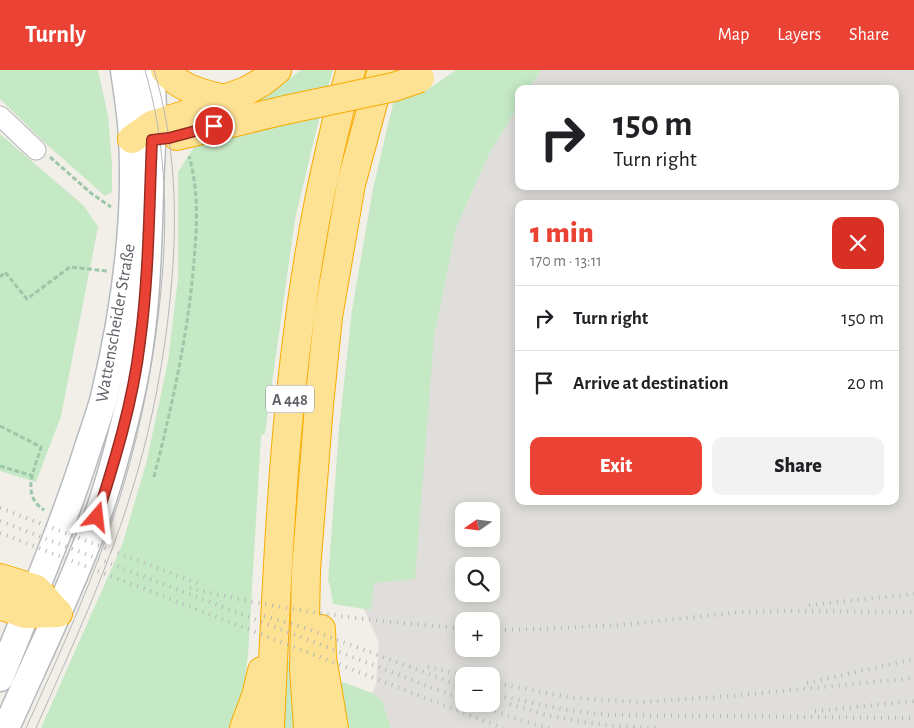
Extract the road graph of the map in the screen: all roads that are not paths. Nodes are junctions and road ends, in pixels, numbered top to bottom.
1 (124, 70) edge
2 (150, 70) edge
3 (165, 70) edge
4 (277, 70) edge
5 (350, 70) edge
6 (382, 70) edge
7 (435, 70) edge
8 (224, 99) junction
9 (0, 116) edge
10 (145, 135) junction
11 (36, 150) road end
12 (319, 405) junction
13 (0, 578) edge
14 (36, 590) junction
15 (0, 605) edge
16 (58, 613) junction
17 (26, 614) junction
18 (275, 616) junction
19 (0, 678) edge
20 (6, 728) edge
21 (244, 728) edge
22 (270, 728) edge
23 (308, 728) edge
24 (334, 728) edge

1 - 10 main road, Wattenscheider Straße
2 - 10 main road, Wattenscheider Straße
3 - 8 highway
4 - 8 highway
5 - 18 highway, A 448
6 - 12 highway, A 448
7 - 10 highway, bridge
8 - 10 highway
9 - 11 street
10 - 14 main road, Wattenscheider Straße
10 - 16 main road, Wattenscheider Straße
12 - 23 highway, A 448
12 - 24 highway
13 - 14 highway
14 - 16 highway
14 - 17 main road, Wattenscheider Straße
15 - 17 highway
16 - 17 highway
16 - 20 main road, Wattenscheider Straße
17 - 19 main road, Wattenscheider Straße
18 - 21 highway
18 - 22 highway

